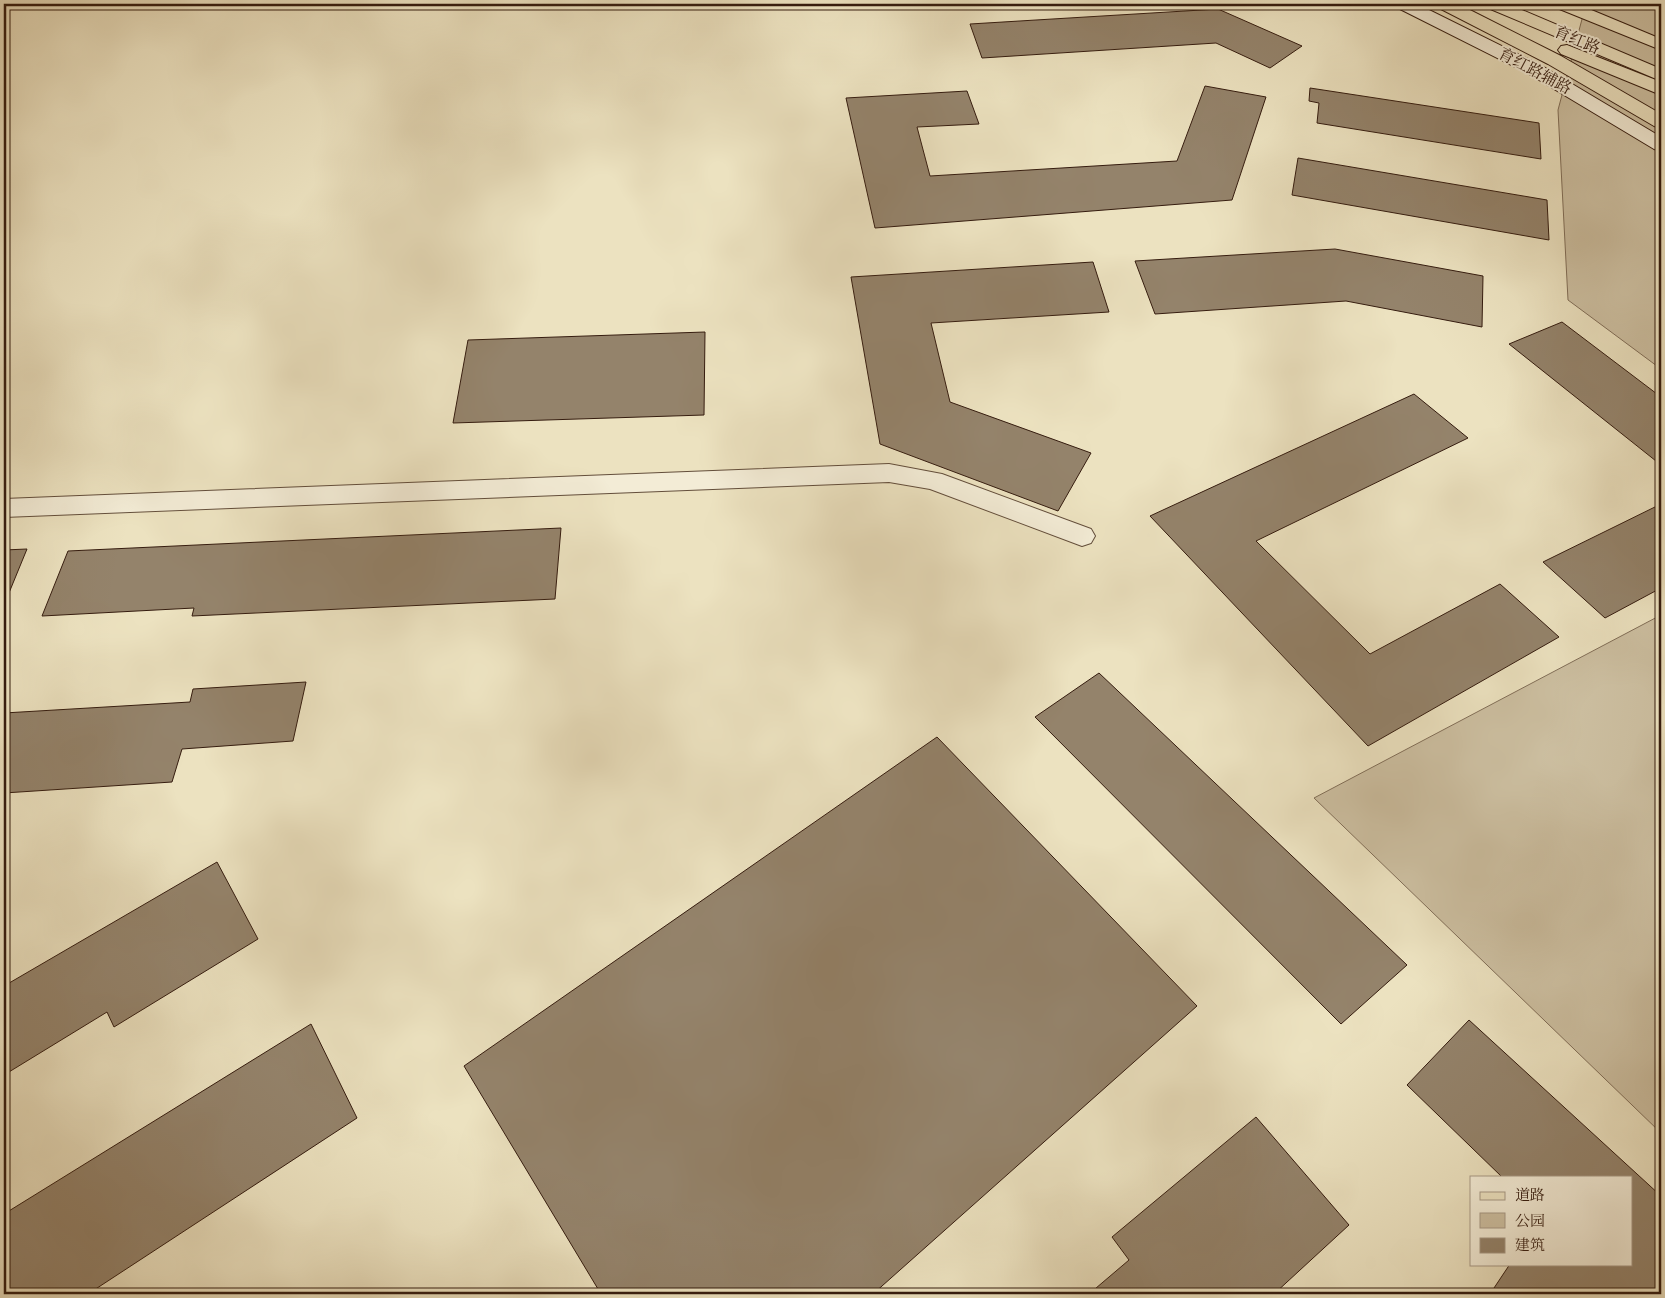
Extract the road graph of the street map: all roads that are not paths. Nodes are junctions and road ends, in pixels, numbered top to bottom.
1 (1404, 4) edge
2 (1445, 4) edge
3 (1452, 4) edge
4 (1494, 4) edge
5 (1563, 4) edge
6 (1661, 45) edge
7 (1661, 76) edge
8 (1661, 89) edge
9 (1661, 122) edge
10 (1661, 145) edge
11 (4, 508) edge
12 (1082, 536) dead end

1 - 10 street, 育红路辅路
2 - 9 main road
3 - 8 main road
4 - 7 main road, 育红路
5 - 6 main road, 育红路
11 - 12 street

